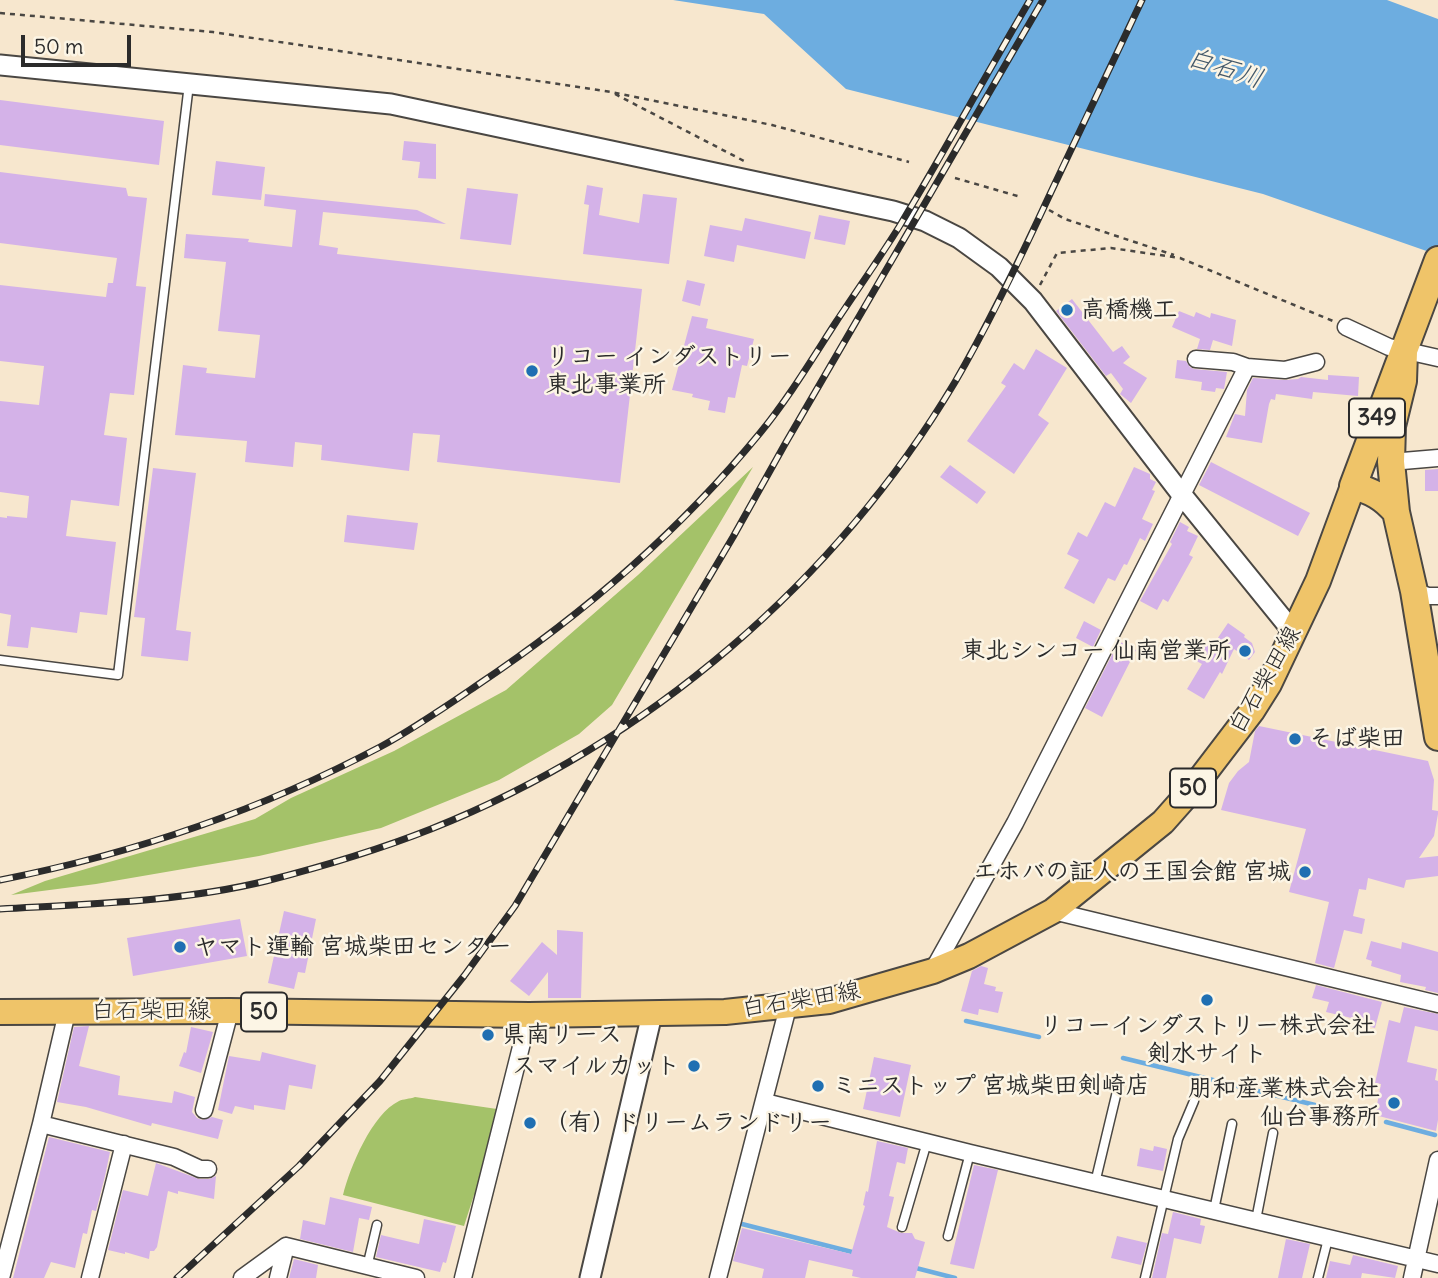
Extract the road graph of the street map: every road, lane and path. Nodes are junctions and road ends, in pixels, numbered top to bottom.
1 (0, 13) edge
2 (0, 65) edge
3 (189, 82) junction
4 (611, 92) junction
5 (909, 162) dead end
6 (955, 178) dead end
7 (765, 183) junction
8 (1021, 197) dead end
9 (1049, 210) dead end
10 (1181, 258) junction
11 (1438, 260) edge
12 (1033, 301) junction
13 (1346, 327) joint
14 (1404, 352) junction
15 (1438, 358) edge
16 (1196, 359) dead end
17 (1316, 362) dead end
18 (1247, 368) junction
19 (1438, 458) edge
20 (1391, 462) junction
21 (1353, 486) junction
22 (1182, 495) junction
23 (1396, 512) junction
24 (1426, 593) edge
25 (1294, 633) junction
26 (0, 660) edge
27 (1438, 737) edge
28 (1053, 911) junction
29 (933, 971) junction
30 (1438, 1004) edge
31 (788, 1007) junction
32 (230, 1011) junction
33 (0, 1012) edge
34 (67, 1012) junction
35 (652, 1014) junction
36 (529, 1015) junction
37 (1119, 1083) dead end
38 (1194, 1101) dead end
39 (765, 1102) junction
40 (204, 1110) dead end
41 (41, 1124) junction
42 (1233, 1124) dead end
43 (1273, 1133) dead end
44 (927, 1142) junction
45 (124, 1144) junction
46 (970, 1153) junction
47 (1438, 1160) edge
48 (208, 1169) dead end
49 (1095, 1183) junction
50 (1165, 1198) junction
51 (1214, 1210) junction
52 (1256, 1220) junction
53 (377, 1225) dead end
54 (902, 1227) dead end
55 (948, 1236) dead end
56 (1328, 1238) junction
57 (286, 1246) junction
58 (1417, 1259) junction
59 (1438, 1264) edge
60 (367, 1266) junction
61 (1, 1278) edge
62 (90, 1278) edge
63 (242, 1278) edge
64 (278, 1278) edge
65 (416, 1278) edge
66 (463, 1278) edge
67 (590, 1278) edge
68 (718, 1278) edge
69 (1145, 1278) edge
70 (1318, 1278) edge
71 (1412, 1278) edge

1 - 4 path
2 - 3 street
3 - 7 street
3 - 26 lane
4 - 5 path
4 - 7 path
6 - 8 path
7 - 12 street
9 - 10 path
10 - 12 path
10 - 13 path
11 - 14 highway, 349
12 - 22 street
13 - 14 street
14 - 15 street
14 - 20 highway, 349
14 - 21 highway, 349
16 - 18 street
17 - 18 street
18 - 22 street
19 - 20 street
20 - 23 highway, 349
21 - 23 highway
21 - 25 main road, 白石柴田線 / 50
22 - 25 street
22 - 29 street
23 - 24 highway, 349
24 - 27 highway, 349
25 - 28 main road, 白石柴田線 / 50
28 - 29 main road, 白石柴田線 / 50
28 - 30 street
29 - 31 main road, 白石柴田線 / 50
31 - 35 main road, 白石柴田線 / 50
31 - 39 street
32 - 34 main road, 白石柴田線 / 50
32 - 36 main road, 白石柴田線 / 50
32 - 40 street
33 - 34 main road, 白石柴田線 / 50
34 - 41 street
35 - 36 main road, 白石柴田線 / 50
35 - 67 street
36 - 66 street
37 - 49 lane
38 - 50 lane
39 - 44 street
39 - 68 street
41 - 45 street
41 - 61 street
42 - 51 lane
43 - 52 lane
44 - 46 street
44 - 54 lane
45 - 48 street
45 - 62 street
46 - 49 street
46 - 55 lane
47 - 58 street
49 - 50 street
50 - 51 street
50 - 69 lane
51 - 52 street
52 - 56 street
53 - 60 lane
56 - 58 street
56 - 70 lane
57 - 60 street
57 - 63 street
57 - 64 street
58 - 59 street
58 - 71 street
60 - 65 street

